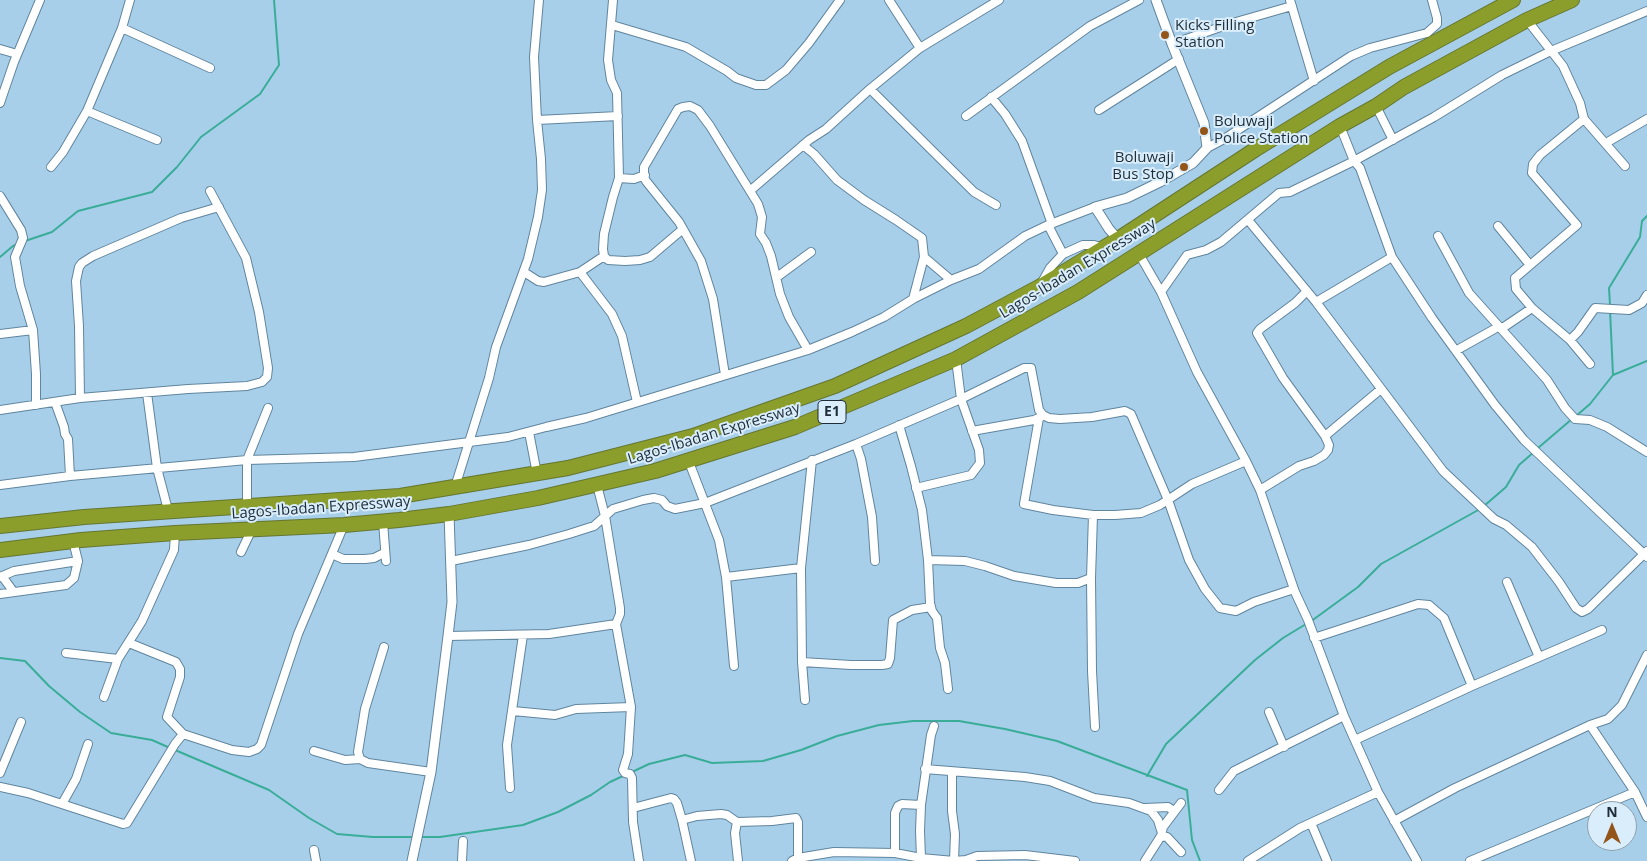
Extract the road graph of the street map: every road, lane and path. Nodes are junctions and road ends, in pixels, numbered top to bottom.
1 (40, 0) edge
2 (130, 0) edge
3 (538, 0) edge
4 (613, 0) edge
5 (840, 0) edge
6 (889, 0) edge
7 (999, 0) edge
8 (1139, 0) edge
9 (1156, 0) edge
10 (1432, 0) edge
11 (1513, 0) edge
12 (1572, 0) edge
13 (1291, 3) edge
14 (1647, 11) edge
15 (1527, 20) junction
16 (612, 25) junction
17 (122, 28) junction
18 (1172, 44) junction
19 (920, 48) junction
20 (0, 49) edge
21 (1552, 51) junction
22 (17, 54) junction
23 (1179, 59) junction
24 (210, 68) dead end
25 (1314, 81) junction
26 (870, 89) junction
27 (992, 97) junction
28 (0, 103) edge
29 (1376, 106) junction
30 (1099, 110) dead end
31 (87, 111) junction
32 (618, 116) junction
33 (966, 116) dead end
34 (1584, 119) junction
35 (1647, 119) edge
36 (537, 120) junction
37 (1340, 126) junction
38 (157, 140) dead end
39 (1393, 140) junction
40 (1606, 143) junction
41 (803, 145) junction
42 (1208, 148) junction
43 (1354, 160) junction
44 (1625, 166) dead end
45 (51, 168) dead end
46 (645, 175) junction
47 (619, 178) junction
48 (750, 190) junction
49 (210, 191) dead end
50 (0, 196) edge
51 (996, 205) dead end
52 (219, 207) junction
53 (1095, 208) junction
54 (1248, 220) junction
55 (1050, 224) junction
56 (1498, 226) dead end
57 (682, 229) junction
58 (1438, 236) dead end
59 (1118, 239) junction
60 (1103, 248) junction
61 (811, 252) dead end
62 (1063, 254) junction
63 (1138, 254) junction
64 (604, 256) junction
65 (924, 257) junction
66 (1392, 257) junction
67 (1530, 264) junction
68 (524, 272) junction
69 (580, 272) junction
70 (777, 277) junction
71 (951, 280) junction
72 (1039, 287) junction
73 (1307, 291) junction
74 (1161, 292) junction
75 (1647, 296) edge
76 (912, 299) junction
77 (1316, 302) junction
78 (1644, 305) edge
79 (1532, 308) junction
80 (1498, 327) junction
81 (32, 330) junction
82 (0, 334) edge
83 (1570, 340) junction
84 (808, 350) junction
85 (1457, 350) junction
86 (956, 359) junction
87 (1590, 364) dead end
88 (725, 375) junction
89 (1381, 390) junction
90 (147, 393) junction
91 (80, 398) junction
92 (961, 399) junction
93 (55, 402) junction
94 (637, 402) junction
95 (36, 405) junction
96 (268, 408) dead end
97 (0, 410) edge
98 (1041, 417) junction
99 (899, 425) junction
100 (972, 431) junction
101 (530, 432) junction
102 (1325, 436) junction
103 (467, 443) junction
104 (856, 444) junction
105 (1647, 452) edge
106 (247, 460) junction
107 (812, 460) junction
108 (1246, 461) junction
109 (688, 462) junction
110 (157, 468) junction
111 (537, 474) junction
112 (70, 476) junction
113 (0, 485) edge
114 (597, 486) junction
115 (455, 487) junction
116 (916, 488) junction
117 (1260, 490) junction
118 (1168, 500) junction
119 (705, 503) junction
120 (247, 506) junction
121 (168, 510) junction
122 (449, 514) junction
123 (1093, 515) junction
124 (605, 516) junction
125 (383, 522) junction
126 (344, 525) junction
127 (0, 526) edge
128 (251, 531) junction
129 (175, 533) junction
130 (74, 541) junction
131 (0, 550) edge
132 (241, 552) dead end
133 (332, 554) junction
134 (1645, 554) edge
135 (928, 560) junction
136 (78, 561) junction
137 (451, 561) junction
138 (875, 561) dead end
139 (801, 568) junction
140 (1, 576) edge
141 (726, 577) junction
142 (1091, 578) junction
143 (1507, 582) dead end
144 (1294, 589) junction
145 (13, 591) junction
146 (0, 594) edge
147 (931, 607) junction
148 (616, 624) junction
149 (1602, 630) dead end
150 (523, 635) junction
151 (448, 636) junction
152 (1314, 638) junction
153 (130, 643) junction
154 (384, 647) dead end
155 (66, 653) dead end
156 (1647, 655) edge
157 (1540, 657) junction
158 (118, 659) junction
159 (802, 662) junction
160 (734, 666) dead end
161 (1472, 686) junction
162 (948, 689) dead end
163 (104, 697) dead end
164 (805, 700) dead end
165 (631, 707) junction
166 (513, 710) junction
167 (1269, 712) dead end
168 (1344, 716) junction
169 (21, 722) dead end
170 (1590, 725) junction
171 (934, 726) dead end
172 (1095, 727) dead end
173 (179, 739) junction
174 (1356, 740) junction
175 (88, 744) dead end
176 (1284, 746) junction
177 (314, 752) dead end
178 (360, 759) junction
179 (925, 769) junction
180 (431, 772) junction
181 (952, 772) junction
182 (0, 773) edge
183 (0, 787) edge
184 (510, 788) dead end
185 (1219, 790) dead end
186 (1378, 792) junction
187 (1635, 792) junction
188 (1181, 802) dead end
189 (62, 804) junction
190 (921, 805) junction
191 (633, 808) junction
192 (1143, 808) junction
193 (1174, 811) junction
194 (1647, 817) edge
195 (682, 820) junction
196 (1394, 821) junction
197 (737, 822) junction
198 (1311, 823) junction
199 (1161, 833) junction
200 (463, 841) dead end
201 (314, 850) dead end
202 (869, 852) junction
203 (1181, 852) dead end
204 (895, 853) junction
205 (921, 858) junction
206 (795, 859) edge
207 (966, 860) edge
208 (316, 861) edge
209 (412, 861) edge
210 (462, 861) edge
211 (639, 861) edge
212 (691, 861) edge
213 (738, 861) edge
214 (868, 861) edge
215 (954, 861) edge
216 (1076, 861) edge
217 (1145, 861) edge
218 (1248, 861) edge
219 (1327, 861) edge
220 (1417, 861) edge
221 (1470, 861) edge

1 - 22 street
2 - 17 street
3 - 36 street
4 - 16 street
5 - 16 street
6 - 19 street
7 - 19 street
8 - 27 street
9 - 18 street
10 - 25 street
11 - 59 highway, Lagos-Ibadan Expressway / E1
12 - 15 highway, Lagos-Ibadan Expressway / E1
13 - 18 street
13 - 25 street
14 - 21 street
15 - 21 street
15 - 29 highway, Lagos-Ibadan Expressway / E1
16 - 32 street
17 - 24 street
17 - 31 street
18 - 23 street
19 - 26 street
20 - 22 street
21 - 34 street
21 - 39 street
22 - 28 street
23 - 30 street
23 - 42 street
25 - 42 street
26 - 41 street
26 - 51 street
27 - 33 street
27 - 55 street
29 - 37 highway, Lagos-Ibadan Expressway / E1
29 - 39 street
31 - 38 street
31 - 45 street
32 - 36 street
32 - 47 street
34 - 40 street
34 - 67 street
35 - 40 street
36 - 68 street
37 - 43 street
37 - 63 highway, Lagos-Ibadan Expressway / E1
39 - 43 street
40 - 44 street
41 - 48 street
41 - 65 street
42 - 53 street
43 - 54 street
43 - 66 street
46 - 47 street
46 - 48 street
46 - 57 street
47 - 64 street
48 - 70 street
49 - 52 street
50 - 81 street
52 - 90 street
52 - 91 street
53 - 55 street
53 - 59 street
54 - 73 street
54 - 74 street
55 - 62 street
55 - 71 street
56 - 67 street
57 - 64 street
57 - 88 street
58 - 80 street
59 - 60 highway, Lagos-Ibadan Expressway / E1
60 - 62 street
60 - 72 highway, Lagos-Ibadan Expressway / E1
61 - 70 street
62 - 72 street
63 - 74 street
63 - 86 highway, Lagos-Ibadan Expressway / E1
64 - 69 street
65 - 71 street
65 - 76 street
66 - 77 street
66 - 85 street
67 - 79 street
68 - 69 street
68 - 103 street
69 - 94 street
70 - 84 street
71 - 76 street
72 - 111 highway, Lagos-Ibadan Expressway / E1
73 - 77 street
73 - 102 street
74 - 108 street
75 - 78 street
76 - 84 street
77 - 89 street
78 - 83 street
79 - 80 street
79 - 83 street
80 - 85 street
80 - 105 street
81 - 82 street
81 - 95 street
83 - 87 street
84 - 88 street
85 - 134 street
86 - 92 street
86 - 109 highway, Lagos-Ibadan Expressway / E1
88 - 94 street
89 - 102 street
89 - 134 street
90 - 91 street
90 - 110 street
91 - 93 street
92 - 98 street
92 - 99 street
92 - 100 street
93 - 95 street
93 - 112 street
94 - 101 street
95 - 97 street
96 - 106 street
98 - 100 street
98 - 118 street
98 - 123 street
99 - 104 street
99 - 116 street
100 - 116 street
101 - 103 street
101 - 111 street
102 - 117 street
103 - 106 street
103 - 115 street
104 - 107 street
104 - 138 street
106 - 110 street
106 - 120 street
107 - 119 street
107 - 139 street
108 - 117 street
108 - 118 street
109 - 114 highway, Lagos-Ibadan Expressway / E1
109 - 119 street
110 - 112 street
110 - 121 street
111 - 115 highway, Lagos-Ibadan Expressway / E1
112 - 113 street
114 - 122 highway, Lagos-Ibadan Expressway / E1
114 - 124 street
115 - 120 highway, Lagos-Ibadan Expressway / E1
116 - 135 street
117 - 144 street
118 - 123 street
118 - 144 street
119 - 124 street
119 - 141 street
120 - 121 highway, Lagos-Ibadan Expressway / E1
121 - 127 highway, Lagos-Ibadan Expressway / E1
122 - 125 highway, Lagos-Ibadan Expressway / E1
122 - 137 street
123 - 142 street
124 - 137 street
124 - 148 street
125 - 126 highway, Lagos-Ibadan Expressway / E1
125 - 133 street
126 - 128 highway, Lagos-Ibadan Expressway / E1
126 - 133 street
128 - 129 highway, Lagos-Ibadan Expressway / E1
128 - 132 street
129 - 130 highway, Lagos-Ibadan Expressway / E1
129 - 153 street
130 - 131 highway, Lagos-Ibadan Expressway / E1
130 - 136 street
133 - 173 street
135 - 142 street
135 - 147 street
136 - 140 street
136 - 145 street
137 - 151 street
139 - 141 street
139 - 159 street
140 - 145 street
141 - 160 street
142 - 172 street
143 - 157 street
144 - 152 street
145 - 146 street
147 - 159 street
147 - 162 street
148 - 150 street
148 - 165 street
149 - 157 street
150 - 151 street
150 - 166 street
151 - 180 street
152 - 161 street
152 - 168 street
153 - 158 street
153 - 173 street
154 - 178 street
155 - 158 street
156 - 170 street
157 - 161 street
158 - 163 street
159 - 164 street
161 - 174 street
165 - 166 street
165 - 191 street
166 - 184 street
167 - 176 street
168 - 174 street
168 - 176 street
169 - 182 street
170 - 187 street
170 - 196 street
171 - 179 street
173 - 189 street
174 - 186 street
175 - 189 street
176 - 185 street
177 - 178 street
178 - 180 street
179 - 181 street
179 - 190 street
180 - 209 street
181 - 192 street
181 - 215 street
183 - 189 street
186 - 196 street
186 - 198 street
187 - 194 street
187 - 221 street
188 - 193 street
190 - 204 street
190 - 205 street
191 - 195 street
191 - 211 street
192 - 193 street
192 - 199 street
193 - 199 street
195 - 197 street
195 - 212 street
196 - 220 street
197 - 206 street
197 - 213 street
198 - 218 street
198 - 219 street
199 - 203 street
199 - 217 street
200 - 210 street
201 - 208 street
202 - 204 street
202 - 206 street
202 - 214 street
204 - 205 street
205 - 215 street
207 - 215 street
207 - 216 street

